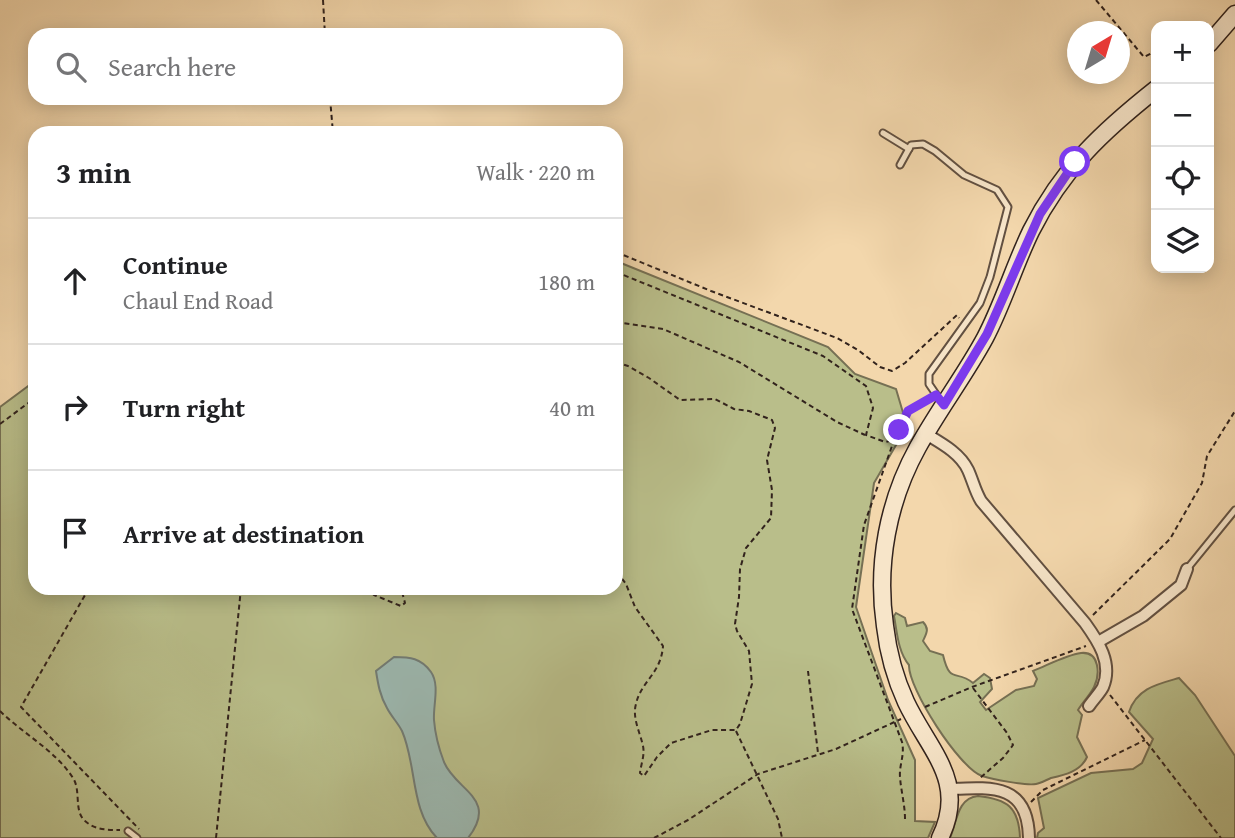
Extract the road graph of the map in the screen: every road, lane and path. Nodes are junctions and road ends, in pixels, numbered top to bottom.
1 (323, 0) edge
2 (1096, 0) edge
3 (1235, 13) edge
4 (325, 28) edge
5 (1214, 38) edge
6 (1151, 54) edge
7 (1151, 93) edge
8 (331, 105) edge
9 (332, 126) edge
10 (883, 133) dead end
11 (909, 149) junction
12 (900, 165) dead end
13 (623, 254) edge
14 (623, 275) edge
15 (623, 323) edge
16 (963, 323) junction
17 (623, 365) edge
18 (940, 400) junction
19 (28, 403) edge
20 (1235, 411) edge
21 (0, 424) edge
22 (926, 434) junction
23 (866, 435) junction
24 (895, 440) junction
25 (885, 467) dead end
26 (1235, 510) edge
27 (1187, 569) joint
28 (623, 580) edge
29 (85, 595) edge
30 (240, 595) edge
31 (374, 595) edge
32 (404, 595) edge
33 (1085, 623) junction
34 (1098, 642) junction
35 (808, 671) dead end
36 (972, 687) junction
37 (1103, 687) junction
38 (1089, 705) dead end
39 (924, 707) dead end
40 (0, 711) edge
41 (897, 721) dead end
42 (736, 730) junction
43 (1146, 740) junction
44 (818, 753) junction
45 (758, 774) junction
46 (977, 781) dead end
47 (950, 789) junction
48 (1029, 803) dead end
49 (141, 830) dead end
50 (128, 831) joint
51 (137, 838) edge
52 (216, 838) edge
53 (654, 838) edge
54 (782, 838) edge
55 (940, 838) edge
56 (1028, 838) edge
57 (1221, 838) edge

1 - 4 path
2 - 6 path
3 - 5 street
7 - 18 street
8 - 9 path
10 - 11 lane
11 - 12 lane
11 - 16 lane
13 - 16 path
14 - 23 path
15 - 23 path
16 - 18 lane
17 - 42 path
18 - 22 street
18 - 24 path
19 - 21 path
20 - 33 path
22 - 33 street
22 - 47 street
23 - 24 path
24 - 25 path
26 - 27 lane
27 - 34 street
28 - 42 path
29 - 49 path
30 - 52 path
31 - 32 path
33 - 34 street
34 - 36 path
34 - 37 street
35 - 44 path
36 - 39 path
36 - 46 path
37 - 38 street
37 - 43 path
40 - 50 path
41 - 44 path
42 - 45 path
43 - 48 path
43 - 57 path
44 - 45 path
45 - 53 path
45 - 54 path
47 - 55 street
47 - 56 street
50 - 51 lane

